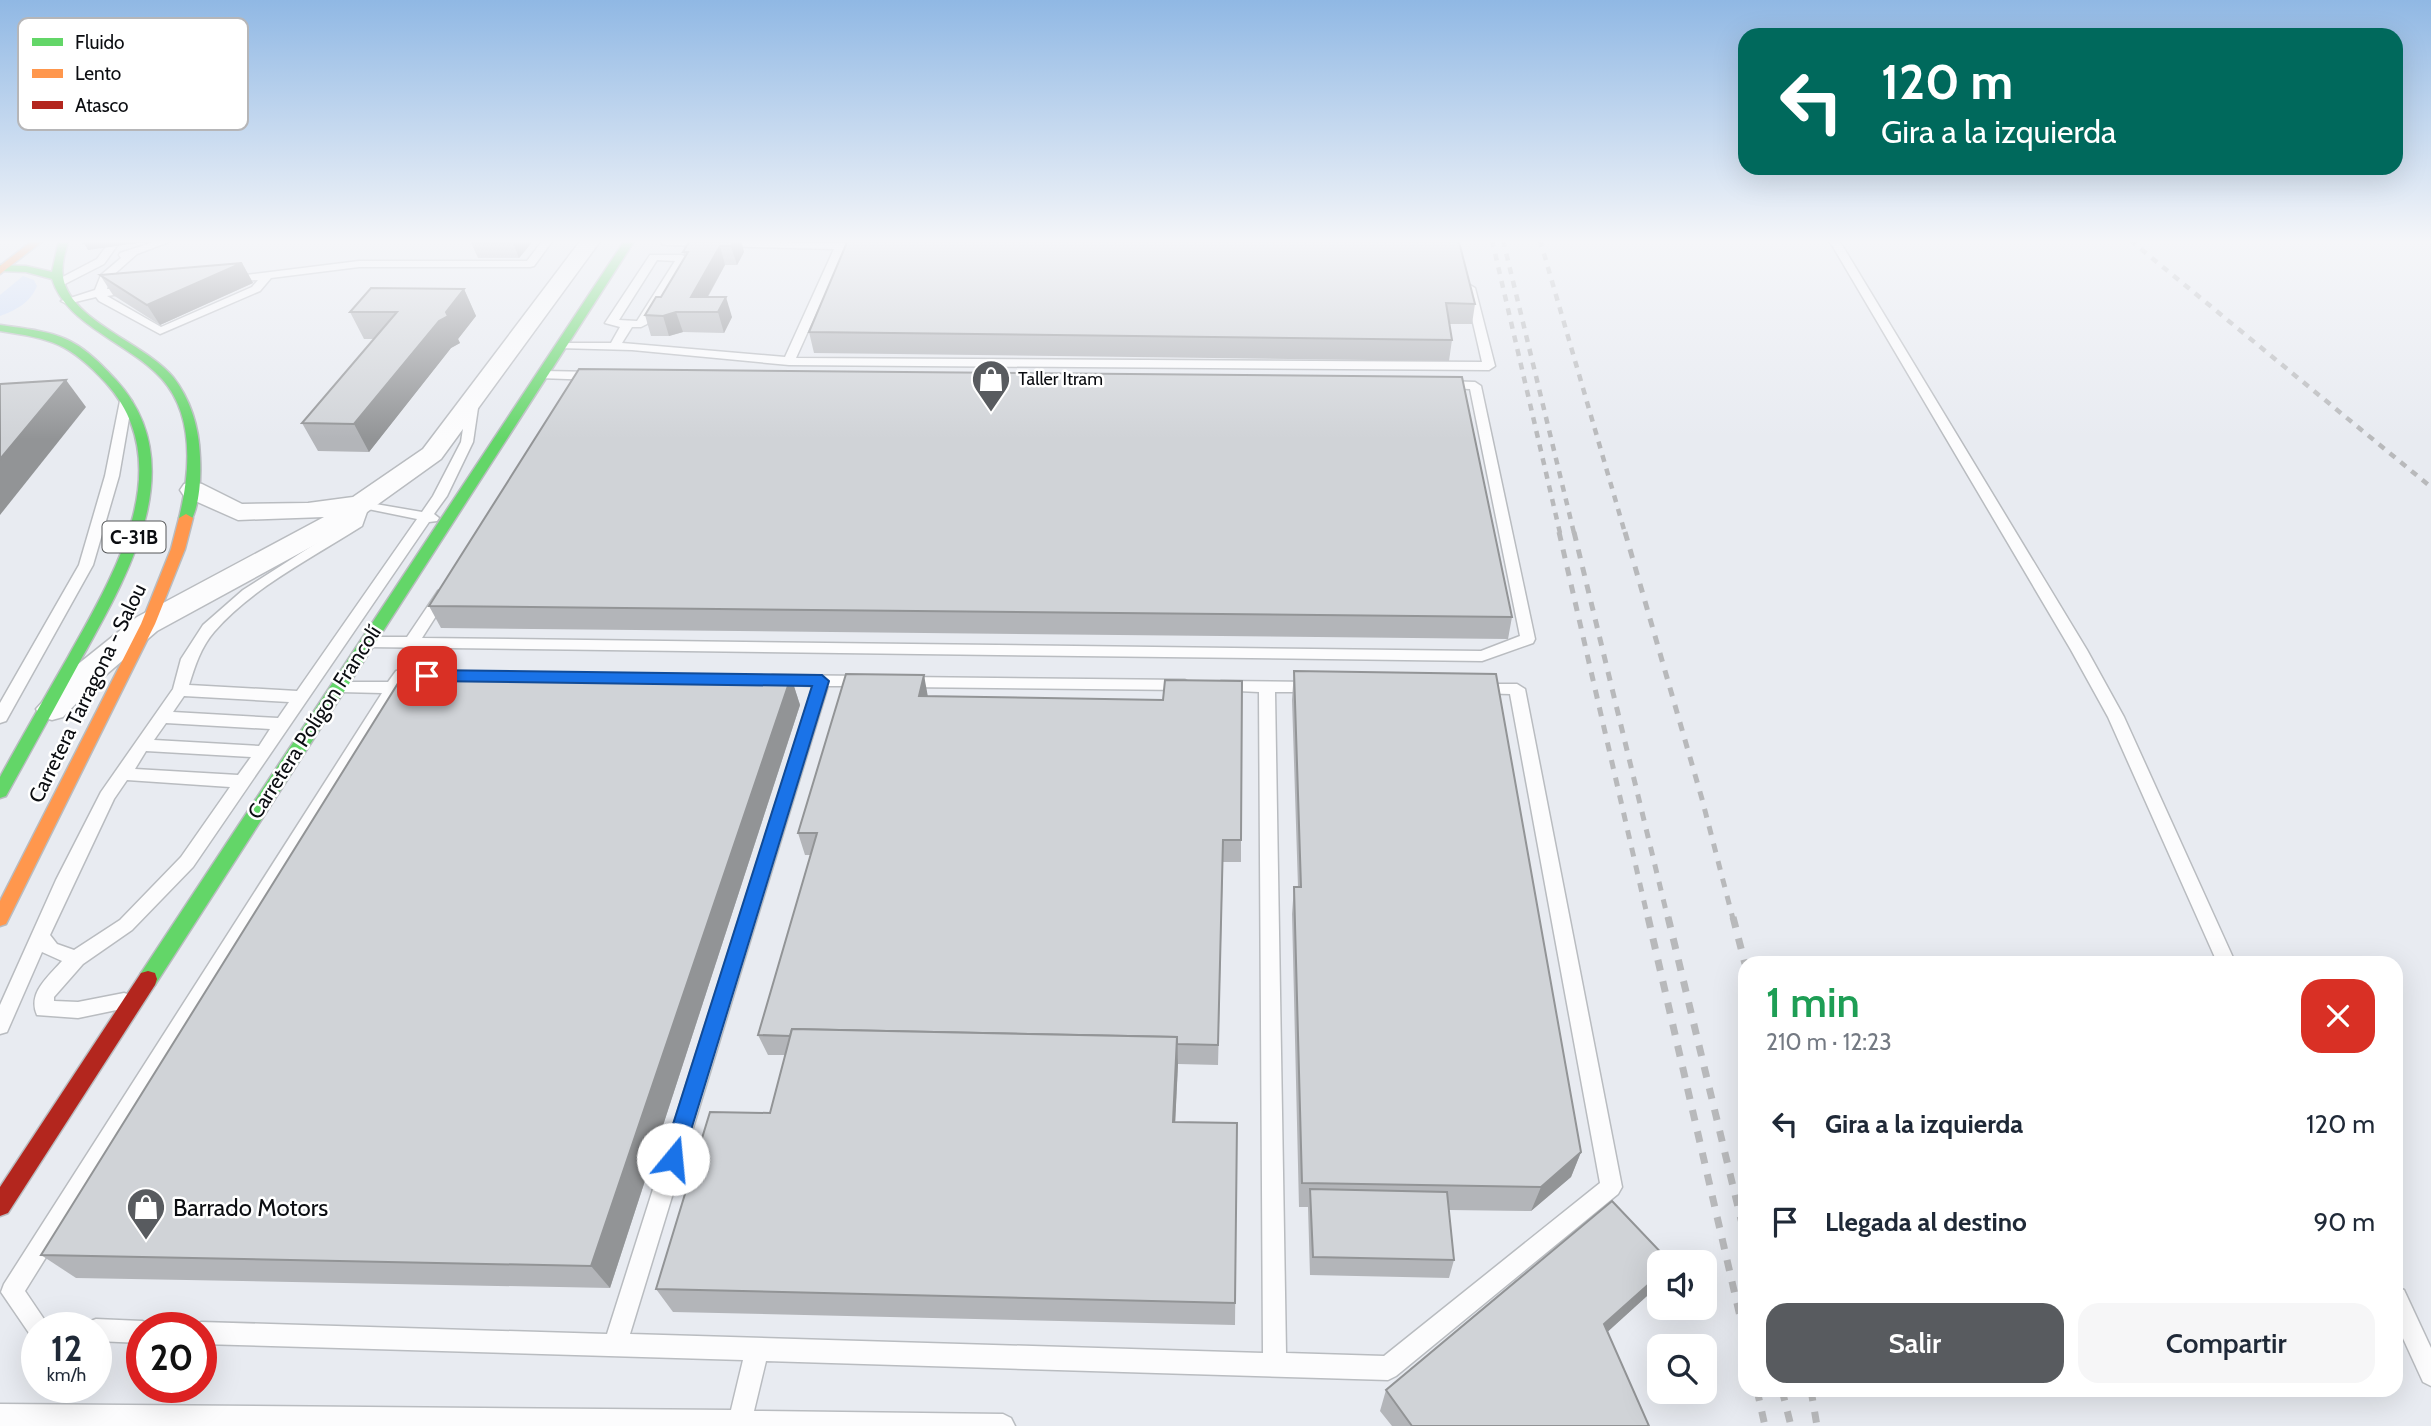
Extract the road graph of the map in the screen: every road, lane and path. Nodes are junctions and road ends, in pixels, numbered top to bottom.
1 (73, 307) edge
2 (116, 307) edge
3 (216, 307) edge
4 (542, 307) edge
5 (587, 307) edge
6 (622, 307) edge
7 (652, 307) edge
8 (814, 307) edge
9 (1475, 307) edge
10 (1874, 307) edge
11 (22, 314) dead end
12 (628, 324) junction
13 (0, 325) edge
14 (27, 332) junction
15 (0, 334) edge
16 (562, 346) junction
17 (614, 346) junction
18 (789, 361) junction
19 (543, 375) junction
20 (608, 376) edge
21 (1433, 385) edge
22 (126, 401) junction
23 (473, 401) junction
24 (193, 490) junction
25 (363, 504) junction
26 (426, 515) junction
27 (426, 553) junction
28 (449, 584) edge
29 (147, 624) junction
30 (367, 642) junction
31 (412, 642) junction
32 (441, 676) edge
33 (754, 680) edge
34 (822, 681) junction
35 (1267, 686) junction
36 (338, 687) junction
37 (1336, 687) edge
38 (393, 688) junction
39 (1461, 689) edge
40 (180, 690) junction
41 (302, 697) junction
42 (0, 717) edge
43 (162, 717) junction
44 (37, 724) junction
45 (283, 724) junction
46 (142, 745) junction
47 (264, 752) junction
48 (122, 774) junction
49 (243, 782) junction
50 (0, 792) edge
51 (0, 919) edge
52 (40, 937) junction
53 (2224, 956) edge
54 (76, 958) junction
55 (133, 1000) junction
56 (0, 1026) edge
57 (0, 1206) edge
58 (6, 1291) edge
59 (25, 1312) edge
60 (2403, 1313) edge
61 (217, 1334) edge
62 (615, 1345) junction
63 (757, 1350) junction
64 (1275, 1365) junction
65 (2431, 1374) edge
66 (0, 1416) edge
67 (740, 1422) junction
68 (1003, 1426) edge

1 - 24 main road, Carretera Tarragona - Salou / C-31B
2 - 3 lane
4 - 23 street
5 - 16 main road, Carretera Polígon Francolí
6 - 12 lane
7 - 12 lane
8 - 18 lane
9 - 18 lane
10 - 53 lane
11 - 13 main road
12 - 17 lane
13 - 14 main road, Carretera Tarragona - Salou / C-31B
14 - 15 main road
14 - 22 main road, Carretera Tarragona - Salou / C-31B
16 - 17 lane
16 - 19 main road, Carretera Polígon Francolí
17 - 18 lane
19 - 20 lane
19 - 27 main road, Carretera Polígon Francolí
21 - 31 lane
22 - 42 lane
22 - 44 main road, Carretera Tarragona - Salou / C-31B
23 - 25 street
23 - 26 lane
24 - 25 street
24 - 29 main road, Carretera Tarragona - Salou / C-31B
25 - 26 lane
25 - 29 street
25 - 40 lane
26 - 27 lane
26 - 41 lane
27 - 30 main road, Carretera Polígon Francolí
28 - 31 lane
29 - 44 street
29 - 51 main road, Carretera Tarragona - Salou / C-31B
30 - 31 lane
30 - 36 main road, Carretera Polígon Francolí
32 - 38 lane
33 - 34 lane
34 - 35 lane
34 - 62 lane
35 - 37 lane
35 - 64 lane
36 - 38 lane
36 - 55 main road, Carretera Polígon Francolí
38 - 58 lane
39 - 64 lane
40 - 41 lane
40 - 43 lane
41 - 45 lane
43 - 45 lane
43 - 46 lane
44 - 50 main road, Carretera Tarragona - Salou / C-31B
45 - 47 lane
46 - 47 lane
46 - 48 lane
47 - 49 lane
48 - 49 lane
48 - 52 lane
49 - 54 lane
52 - 54 lane
52 - 56 lane
54 - 55 lane
55 - 57 main road, Carretera Polígon Francolí
58 - 59 lane
60 - 65 lane
61 - 62 lane
62 - 63 lane
63 - 64 lane
63 - 67 lane
66 - 67 lane
67 - 68 lane

